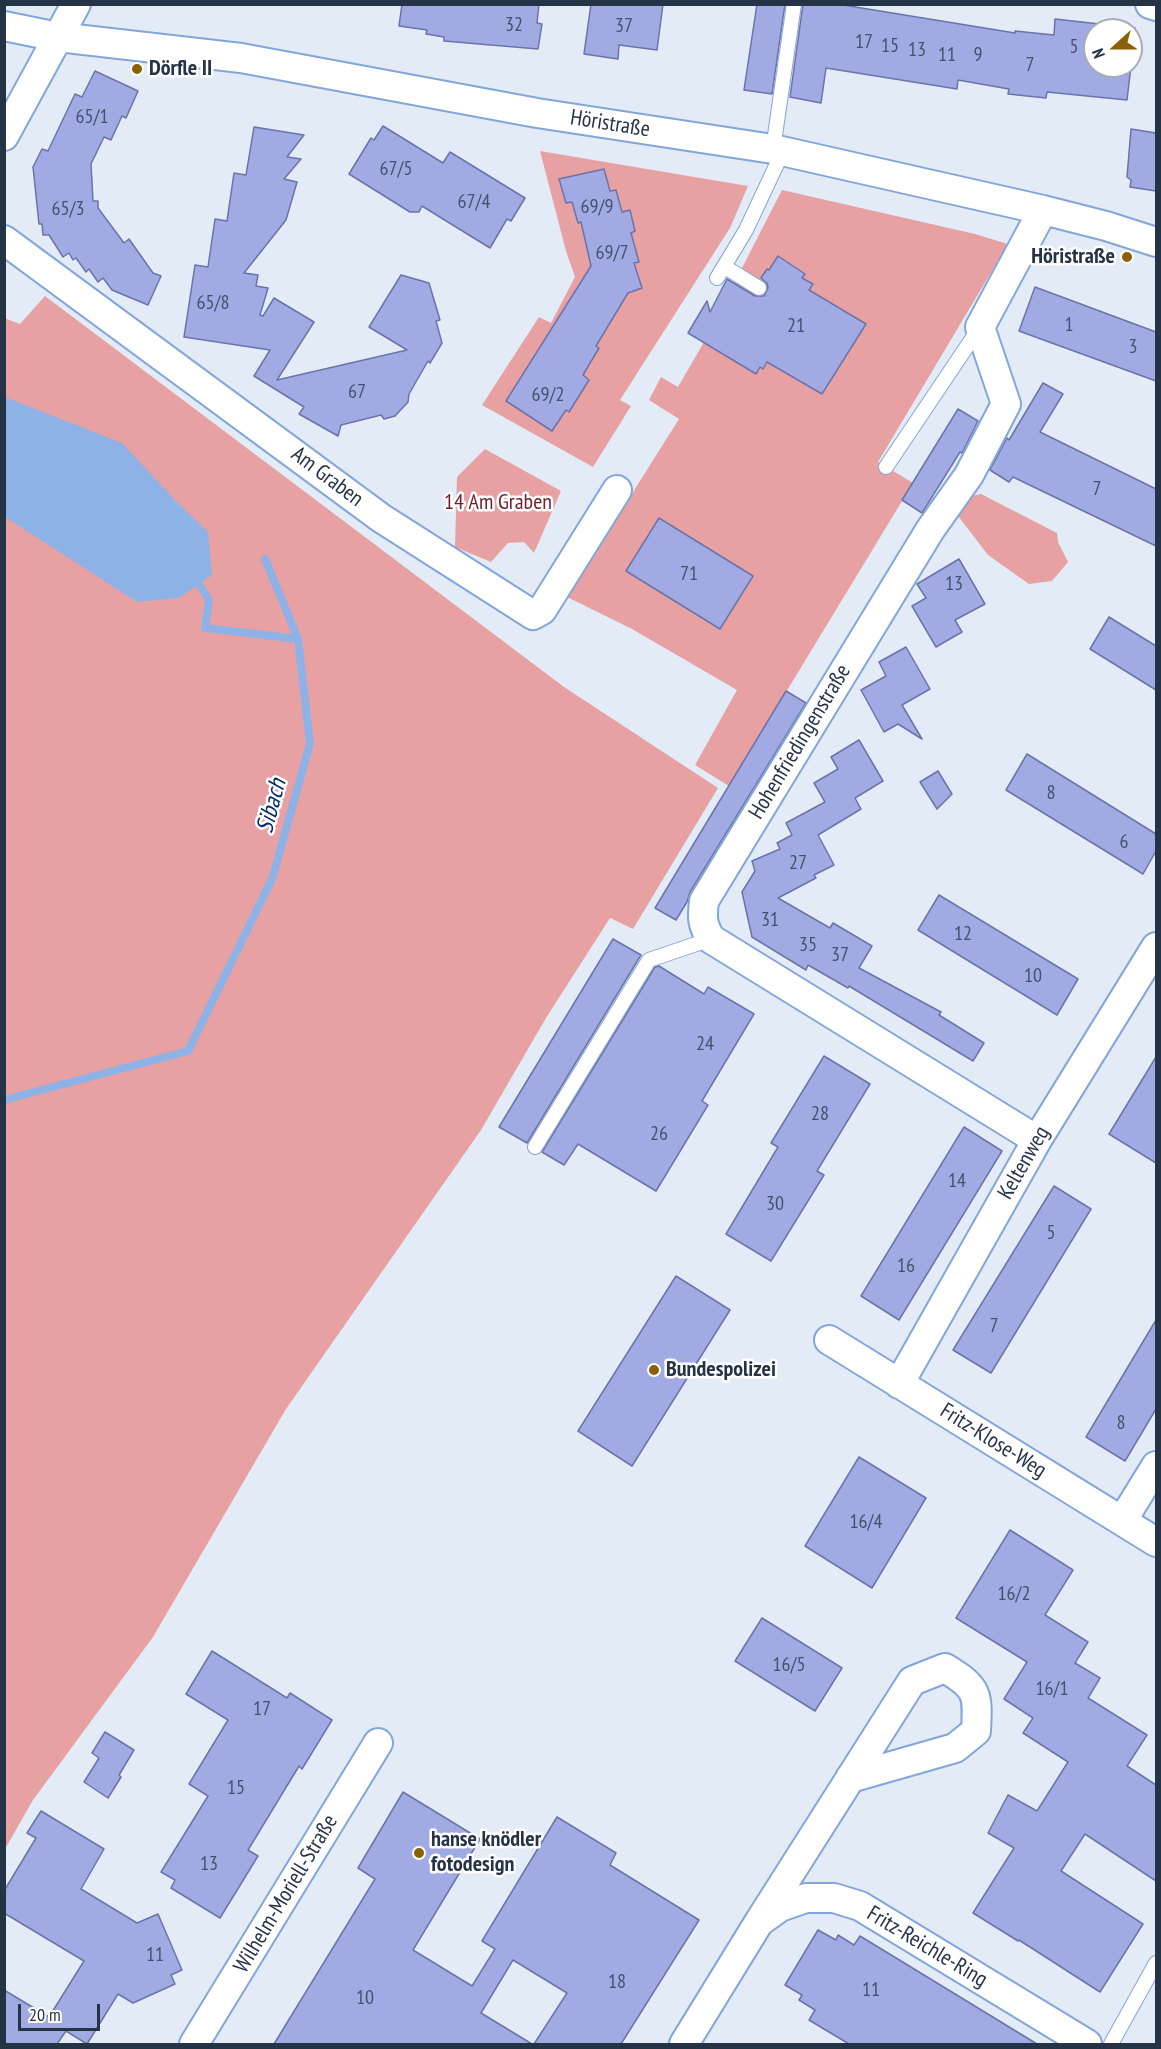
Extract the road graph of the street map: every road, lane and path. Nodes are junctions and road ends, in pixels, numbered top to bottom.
1 (76, 4) edge
2 (794, 4) edge
3 (1150, 4) edge
4 (1156, 6) edge
5 (4, 26) edge
6 (58, 37) junction
7 (4, 136) edge
8 (778, 150) junction
9 (1043, 210) junction
10 (4, 240) edge
11 (1156, 242) edge
12 (759, 288) dead end
13 (980, 327) junction
14 (886, 467) dead end
15 (617, 490) dead end
16 (711, 939) junction
17 (1156, 947) edge
18 (1037, 1140) junction
19 (535, 1147) dead end
20 (829, 1340) dead end
21 (899, 1384) junction
22 (1156, 1466) edge
23 (1122, 1521) junction
24 (1156, 1542) edge
25 (378, 1743) dead end
26 (850, 1778) junction
27 (759, 1922) junction
28 (1156, 1963) edge
29 (194, 2044) edge
30 (684, 2044) edge
31 (1087, 2044) edge
32 (1111, 2044) edge

1 - 6 street
2 - 8 lane
3 - 4 street
5 - 6 street, Höristraße
6 - 7 street
6 - 8 street, Höristraße
8 - 9 street, Höristraße
8 - 12 lane
9 - 11 street, Höristraße
9 - 13 street
10 - 15 street, Am Graben
13 - 14 lane
13 - 16 street, Hohenfriedingenstraße
16 - 18 street
16 - 19 lane
17 - 18 street, Keltenweg
18 - 21 street, Keltenweg
20 - 21 street, Fritz-Klose-Weg
21 - 23 street, Fritz-Klose-Weg
22 - 23 street
23 - 24 street, Fritz-Klose-Weg
25 - 29 street, Wilhelm-Moriell-Straße
26 - 26 street, Fritz-Reichle-Ring
26 - 27 street, Fritz-Reichle-Ring
27 - 30 street, Fritz-Reichle-Ring
27 - 31 street, Fritz-Reichle-Ring
28 - 32 lane

